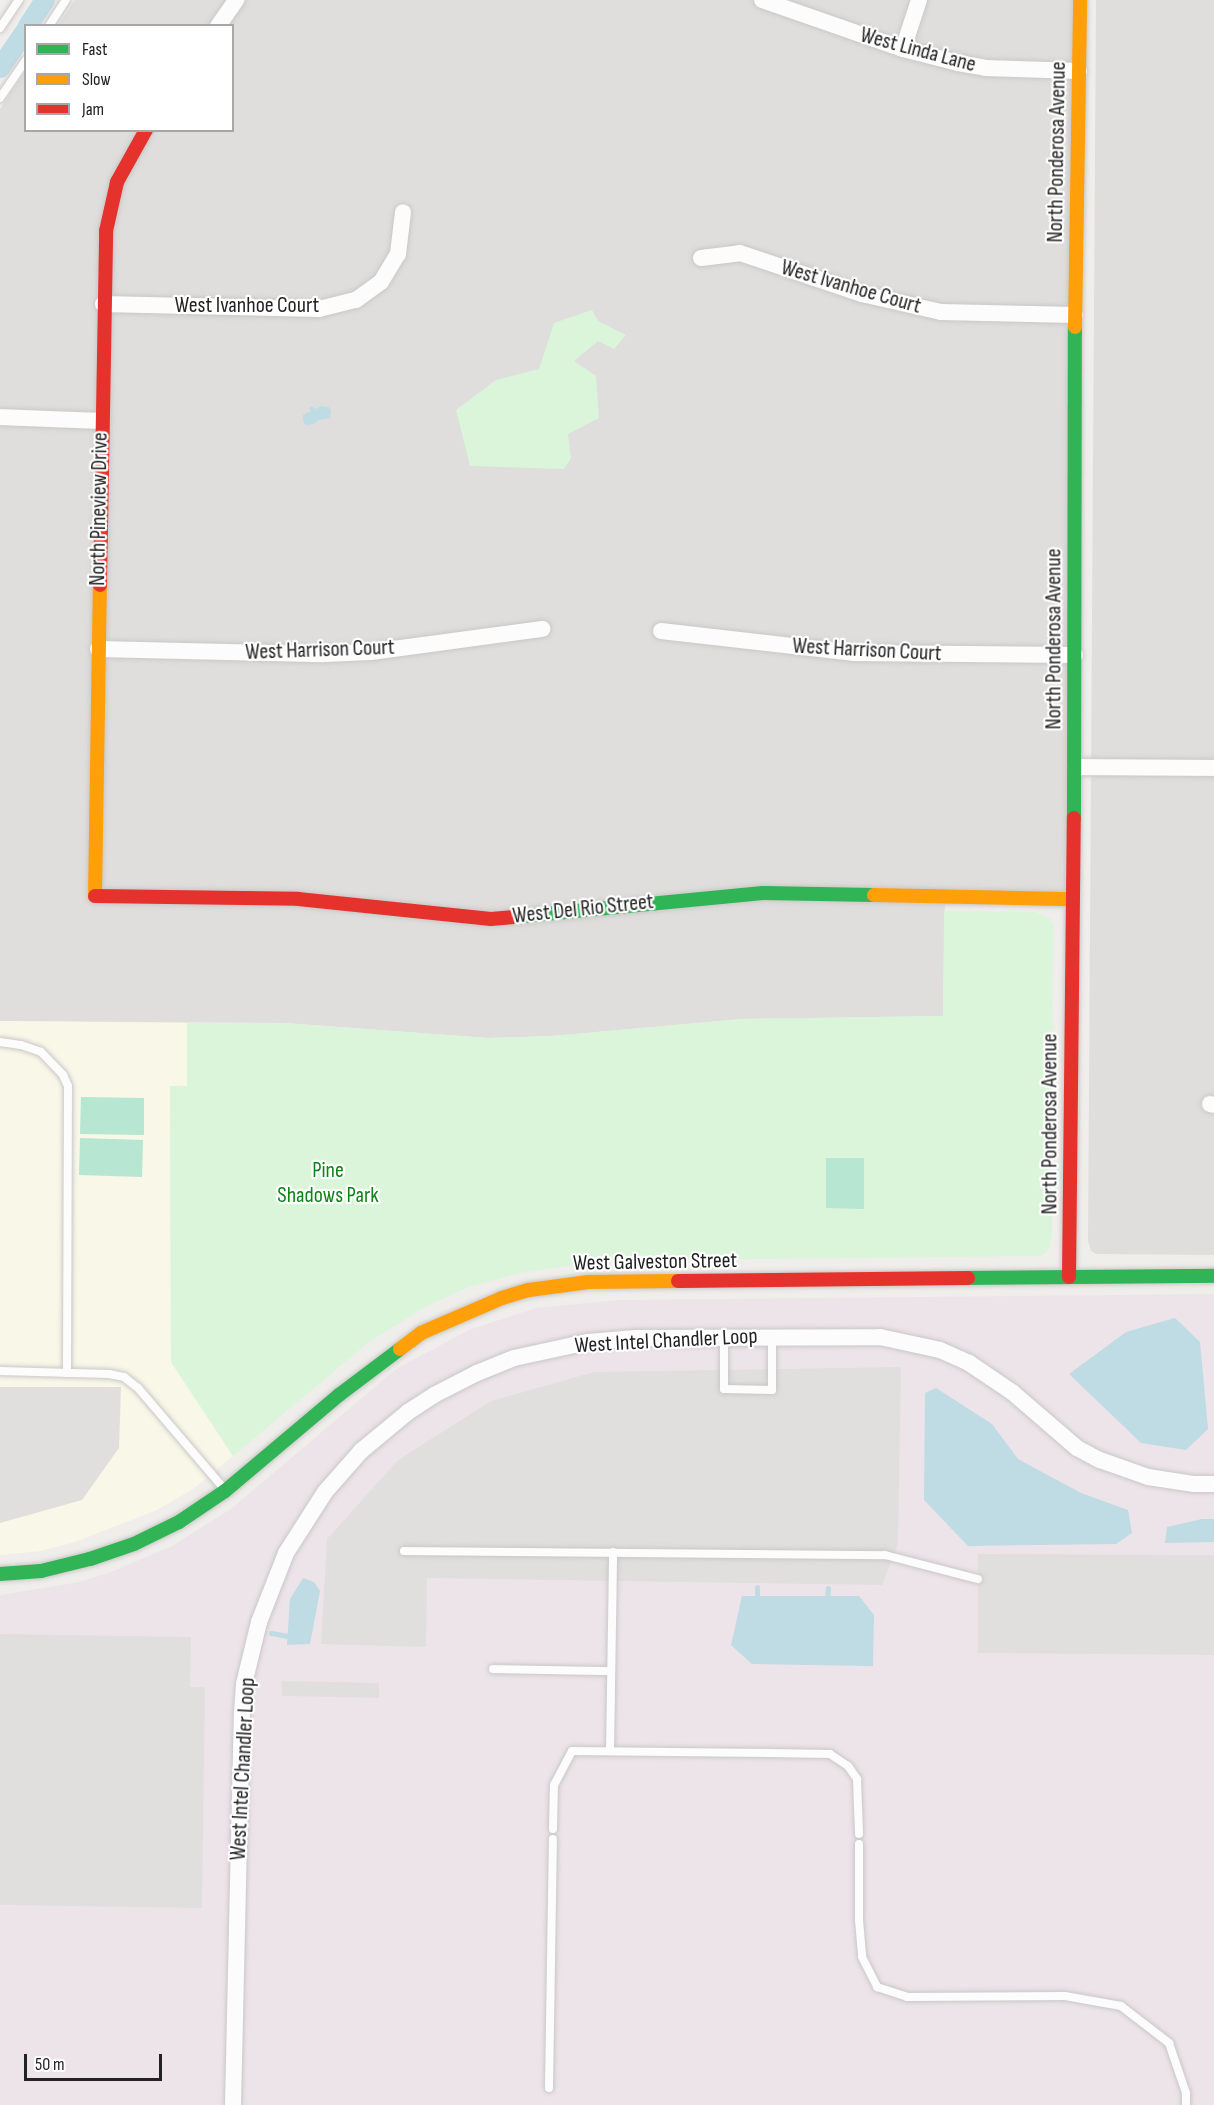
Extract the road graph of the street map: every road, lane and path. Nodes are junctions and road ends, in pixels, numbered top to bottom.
1 (19, 0) edge
2 (66, 0) edge
3 (236, 0) edge
4 (762, 0) edge
5 (919, 0) edge
6 (1080, 0) edge
7 (50, 24) edge
8 (219, 24) edge
9 (0, 28) edge
10 (903, 49) junction
11 (24, 63) edge
12 (1079, 71) junction
13 (0, 98) edge
14 (145, 132) edge
15 (403, 212) dead end
16 (701, 258) dead end
17 (103, 304) junction
18 (1075, 315) junction
19 (0, 417) edge
20 (100, 421) junction
21 (542, 629) dead end
22 (661, 631) dead end
23 (98, 650) junction
24 (1075, 655) junction
25 (1075, 767) junction
26 (1214, 768) edge
27 (94, 896) joint
28 (1073, 899) junction
29 (0, 1042) edge
30 (1214, 1276) edge
31 (1069, 1277) junction
32 (724, 1337) junction
33 (772, 1337) junction
34 (0, 1371) edge
35 (67, 1373) junction
36 (1214, 1484) edge
37 (225, 1491) junction
38 (404, 1551) dead end
39 (613, 1552) junction
40 (0, 1574) edge
41 (978, 1579) dead end
42 (493, 1669) dead end
43 (611, 1671) junction
44 (610, 1751) junction
45 (553, 1829) dead end
46 (859, 1834) dead end
47 (553, 1839) dead end
48 (859, 1844) dead end
49 (549, 2088) dead end
50 (233, 2105) edge
51 (1186, 2105) edge

1 - 9 lane
2 - 7 lane
3 - 8 street
4 - 10 street, West Linda Lane
5 - 10 street
6 - 12 street, North Ponderosa Avenue
10 - 12 street, West Linda Lane
11 - 13 lane
12 - 18 street, North Ponderosa Avenue
14 - 17 street, North Pineview Drive
15 - 17 street, West Ivanhoe Court
16 - 18 street, West Ivanhoe Court
17 - 20 street, North Pineview Drive
18 - 24 street, North Ponderosa Avenue
19 - 20 street
20 - 23 street, North Pineview Drive
21 - 23 street, West Harrison Court
22 - 24 street, West Harrison Court
23 - 27 street, North Pineview Drive
24 - 25 street, North Ponderosa Avenue
25 - 26 street
25 - 28 street, North Ponderosa Avenue
27 - 28 street, West Del Rio Street
28 - 31 street, North Ponderosa Avenue
29 - 35 lane
30 - 31 street, West Galveston Street
31 - 37 street, West Galveston Street
32 - 33 street, West Intel Chandler Loop
32 - 33 lane
32 - 50 street, West Intel Chandler Loop
33 - 36 street, West Intel Chandler Loop
34 - 35 lane
35 - 37 lane
37 - 40 street, West Galveston Street
38 - 39 lane
39 - 41 lane
39 - 43 lane
42 - 43 lane
43 - 44 lane
44 - 45 lane
44 - 46 lane
47 - 49 lane
48 - 51 lane

